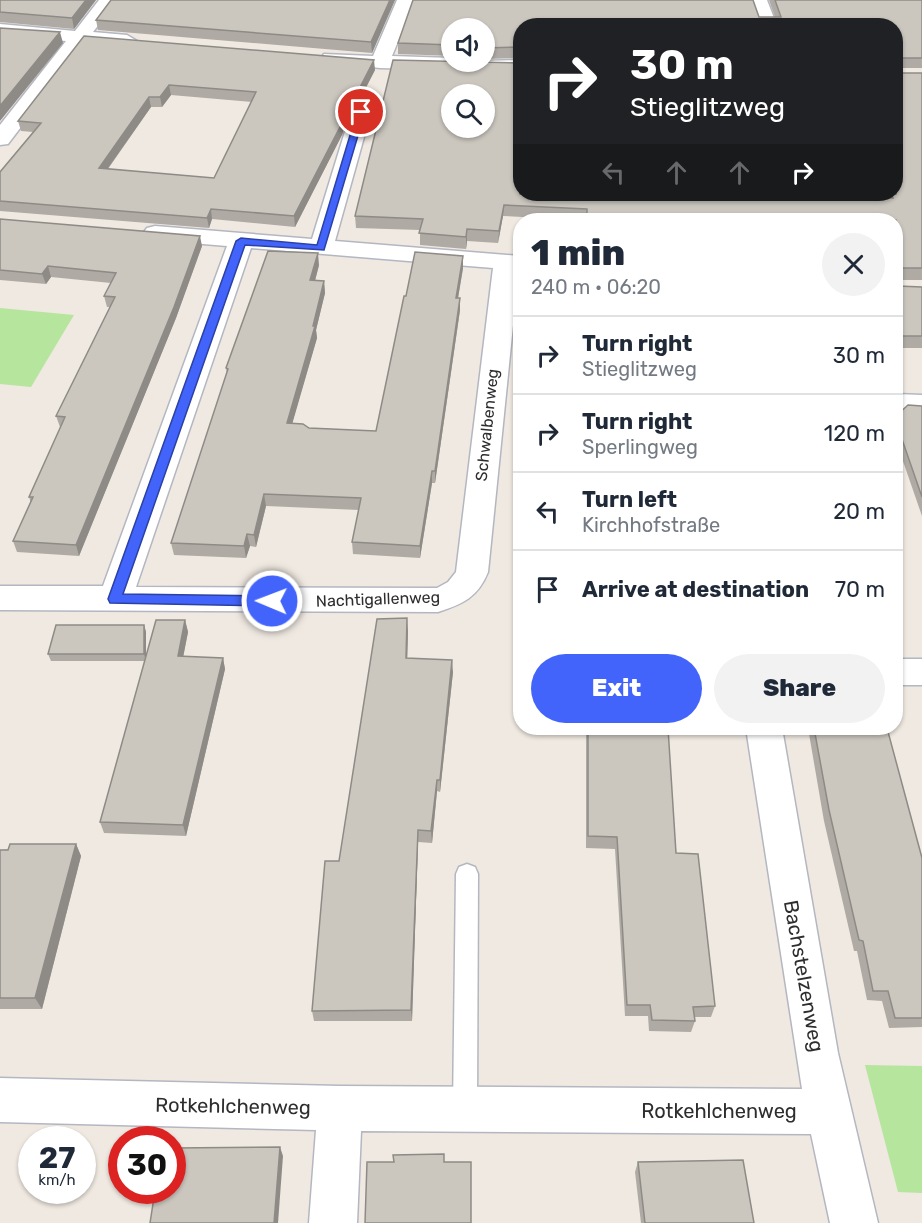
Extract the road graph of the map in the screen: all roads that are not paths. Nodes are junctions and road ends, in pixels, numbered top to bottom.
1 (109, 0) edge
2 (406, 0) edge
3 (758, 0) edge
4 (765, 18) edge
5 (0, 30) edge
6 (79, 38) junction
7 (148, 43) edge
8 (311, 57) edge
9 (380, 62) junction
10 (513, 66) edge
11 (361, 112) dead end
12 (0, 139) edge
13 (138, 232) edge
14 (241, 241) junction
15 (321, 248) junction
16 (513, 262) edge
17 (903, 403) edge
18 (922, 404) edge
19 (465, 586) joint
20 (0, 598) edge
21 (115, 599) junction
22 (903, 672) edge
23 (922, 672) edge
24 (765, 735) edge
25 (467, 874) dead end
26 (0, 1100) edge
27 (340, 1108) junction
28 (465, 1109) junction
29 (828, 1112) junction
30 (333, 1223) edge
31 (854, 1223) edge

1 - 6 street
2 - 9 street
3 - 4 street
5 - 6 street
6 - 7 street
6 - 12 street
8 - 9 street
9 - 10 street
11 - 15 street
13 - 14 street
14 - 15 street
14 - 21 street
15 - 16 street
16 - 19 street, Schwalbenweg
17 - 18 street
19 - 21 street, Nachtigallenweg
20 - 21 street, Nachtigallenweg
22 - 23 street
24 - 29 street, Bachstelzenweg
25 - 28 lane
26 - 27 street, Rotkehlchenweg
27 - 28 street, Rotkehlchenweg
27 - 30 street
28 - 29 street, Rotkehlchenweg
29 - 31 street, Bachstelzenweg

